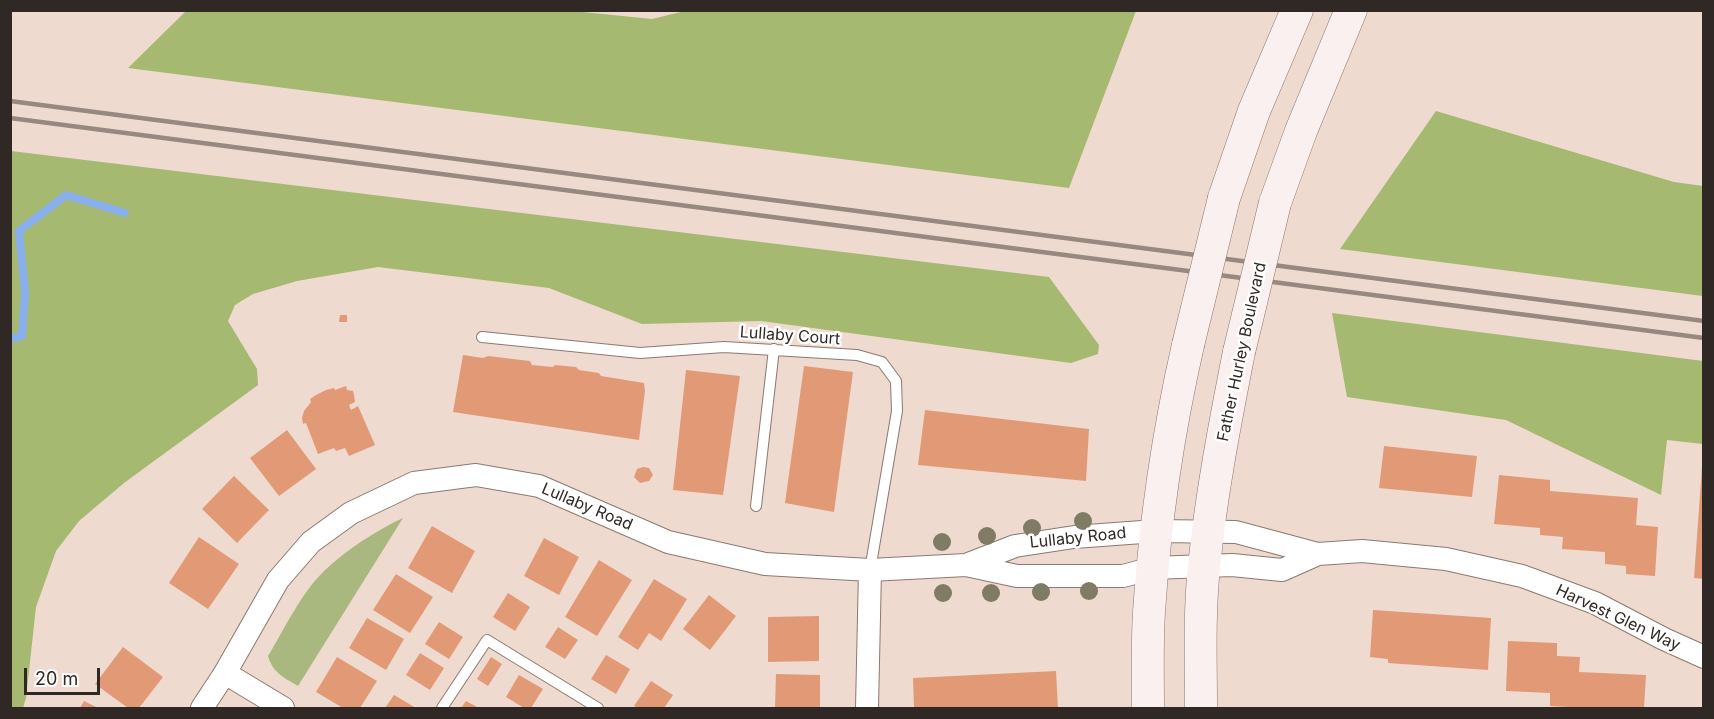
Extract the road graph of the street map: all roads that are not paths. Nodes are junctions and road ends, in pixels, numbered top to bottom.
1 (1297, 10) edge
2 (1351, 10) edge
3 (482, 337) dead end
4 (774, 349) junction
5 (756, 506) dead end
6 (1156, 531) junction
7 (1209, 531) junction
8 (1318, 554) junction
9 (966, 565) junction
10 (1204, 567) junction
11 (1153, 568) junction
12 (870, 570) junction
13 (1704, 657) edge
14 (225, 673) junction
15 (202, 708) edge
16 (283, 708) edge
17 (442, 708) edge
18 (598, 708) edge
19 (867, 708) edge
20 (1148, 708) edge
21 (1201, 708) edge

1 - 6 main road, bridge
2 - 7 main road, Father Hurley Boulevard, bridge
3 - 4 lane, Lullaby Court
4 - 5 lane
4 - 12 lane, Lullaby Court
6 - 7 street, Harvest Glen Way
6 - 9 street, Lullaby Road
6 - 11 main road
7 - 8 street, Harvest Glen Way
7 - 10 main road, Father Hurley Boulevard
8 - 10 street, Harvest Glen Way
8 - 13 street, Harvest Glen Way
9 - 11 street, Lullaby Road
9 - 12 street, Lullaby Road
10 - 11 street, Harvest Glen Way
10 - 21 main road, Father Hurley Boulevard
11 - 20 main road
12 - 14 street, Lullaby Road
12 - 19 street
14 - 15 street, Lullaby Road
14 - 16 street
17 - 18 lane

